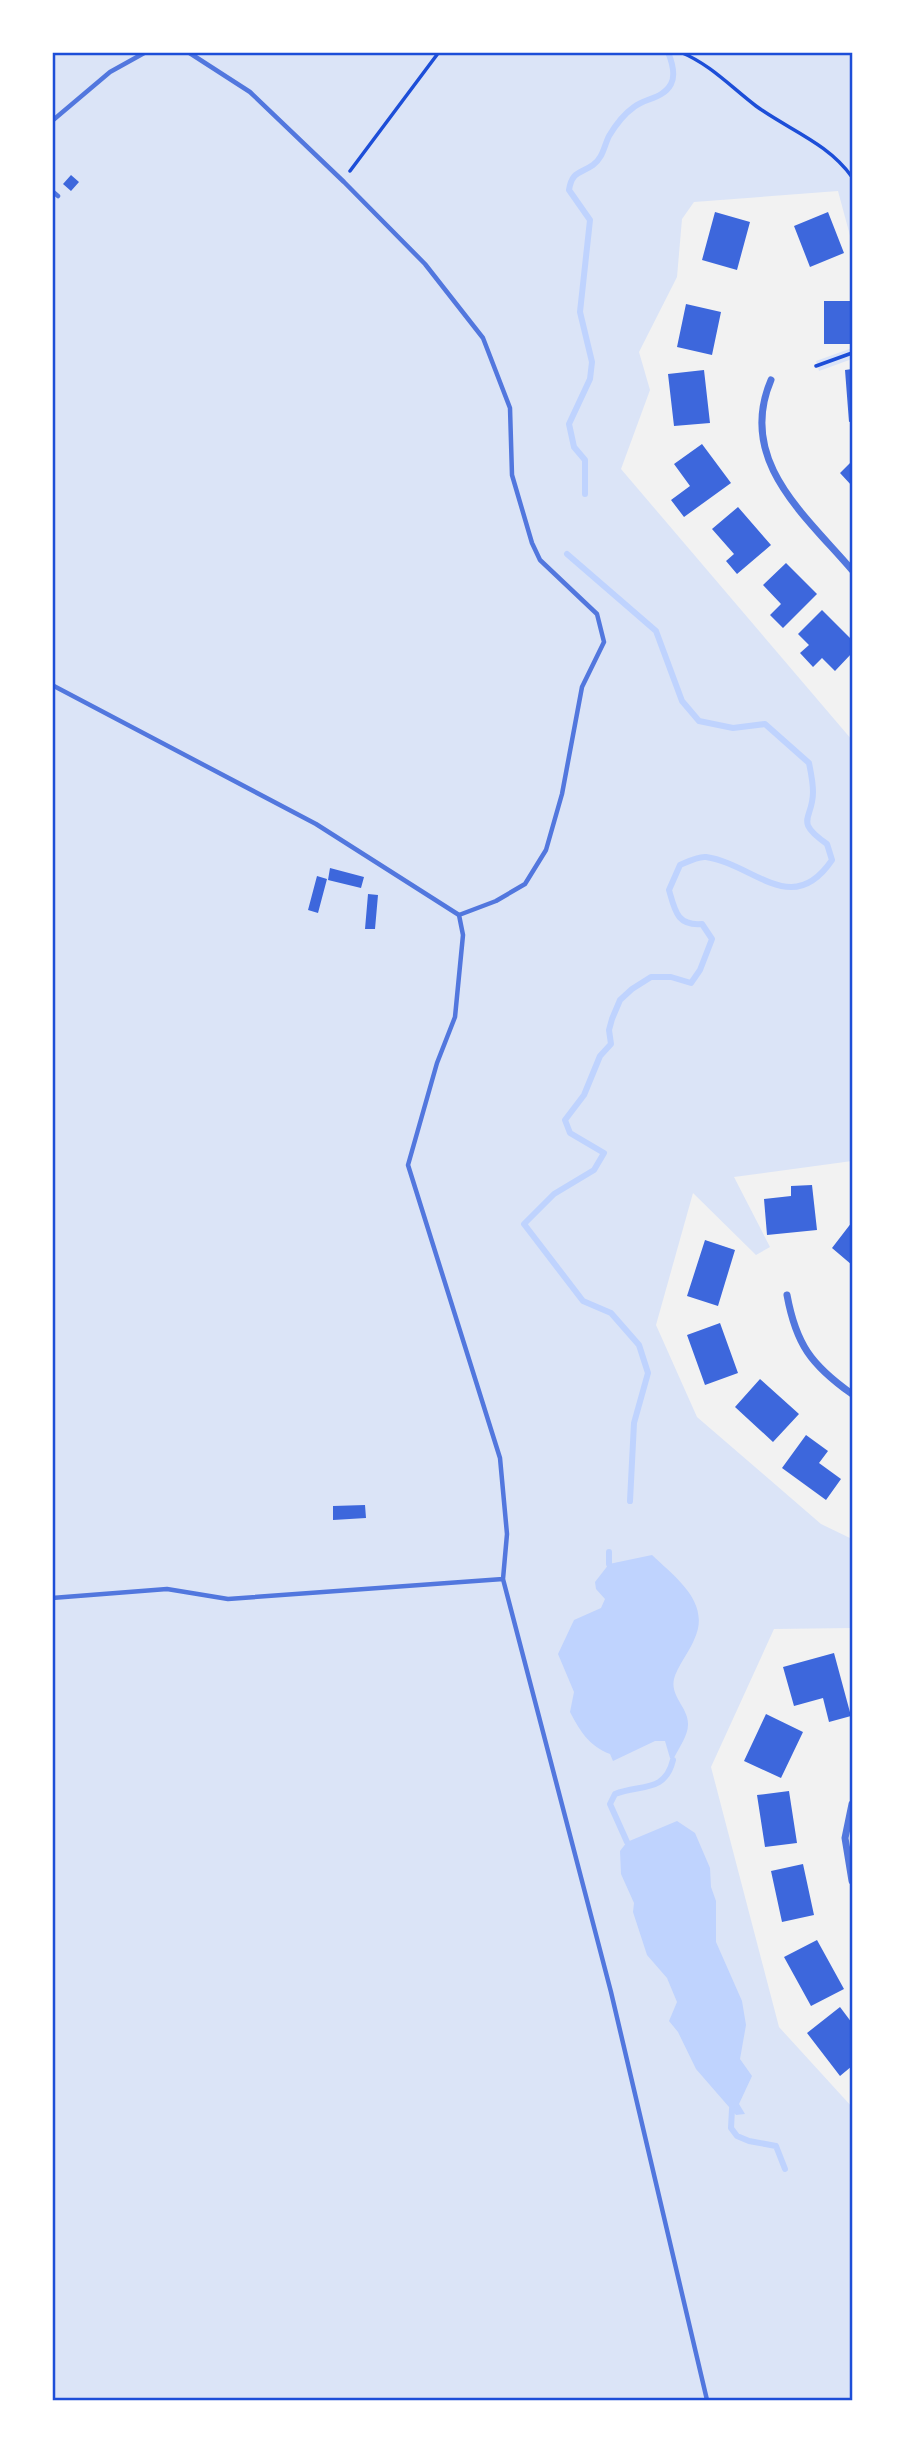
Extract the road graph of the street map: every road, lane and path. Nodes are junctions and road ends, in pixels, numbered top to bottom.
1 (146, 52) edge
2 (188, 52) edge
3 (439, 52) edge
4 (680, 52) edge
5 (52, 121) edge
6 (852, 177) edge
7 (344, 183) junction
8 (52, 191) edge
9 (58, 196) dead end
10 (852, 354) edge
11 (816, 366) dead end
12 (771, 380) dead end
13 (852, 570) edge
14 (52, 685) edge
15 (458, 915) junction
16 (787, 1295) dead end
17 (852, 1394) edge
18 (503, 1579) junction
19 (52, 1598) edge
20 (852, 1804) edge
21 (852, 1881) edge
22 (707, 2400) edge

1 - 5 lane
2 - 7 lane
3 - 7 path
4 - 6 path
7 - 15 lane
8 - 9 lane
10 - 11 path
12 - 13 street
14 - 15 lane
15 - 18 lane
16 - 17 street
18 - 19 lane
18 - 22 lane
20 - 21 street

